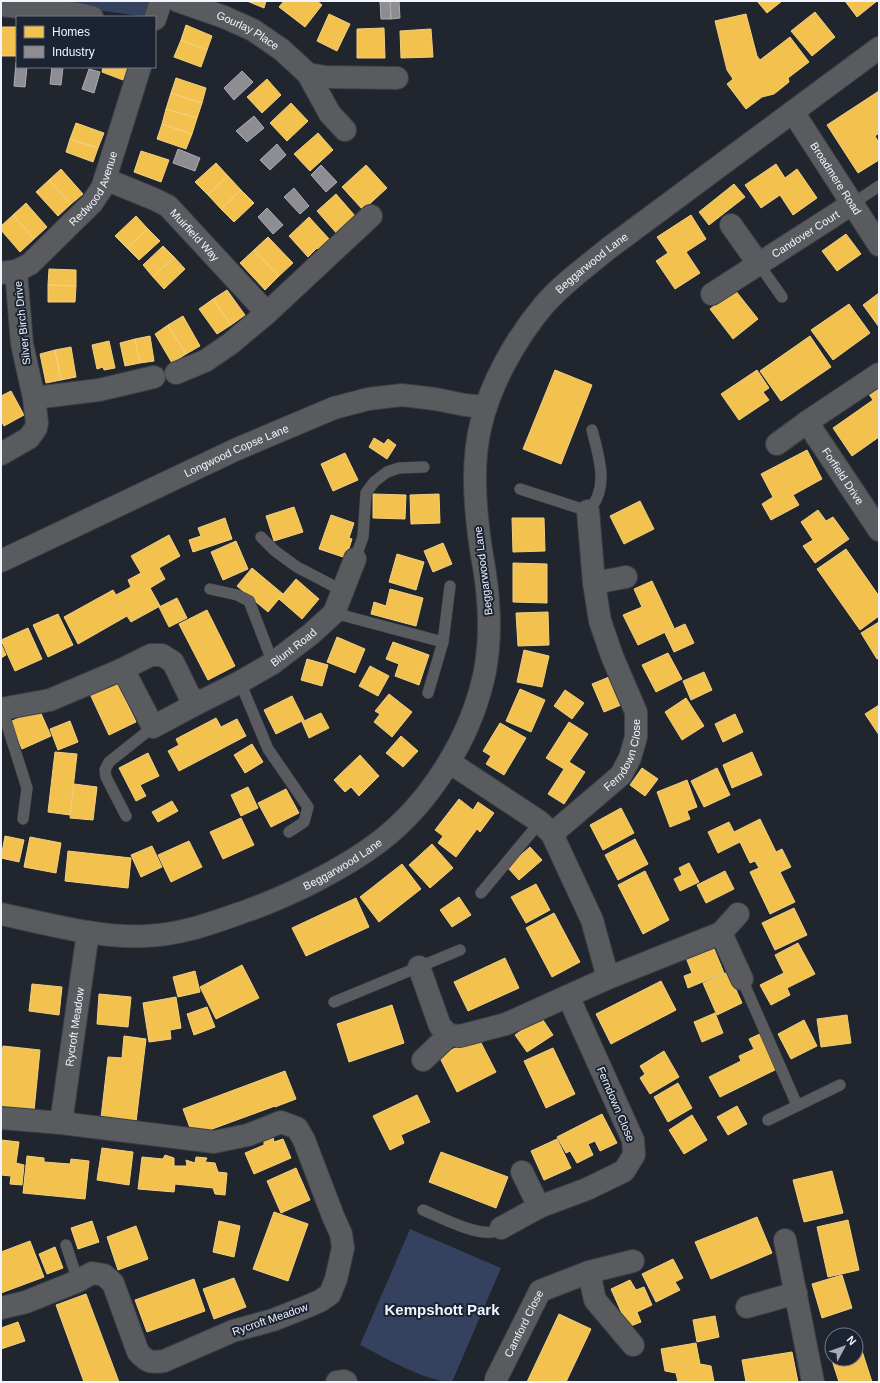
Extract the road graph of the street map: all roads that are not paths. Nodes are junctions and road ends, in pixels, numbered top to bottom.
1 (161, 1) edge
2 (178, 1) edge
3 (1, 5) edge
4 (87, 16) edge
5 (156, 16) edge
6 (879, 48) edge
7 (140, 68) edge
8 (308, 74) junction
9 (397, 78) dead end
10 (793, 112) junction
11 (345, 130) dead end
12 (106, 179) junction
13 (879, 186) edge
14 (852, 204) junction
15 (371, 216) dead end
16 (730, 225) dead end
17 (879, 245) edge
18 (758, 264) junction
19 (9, 272) edge
20 (712, 294) dead end
21 (782, 297) dead end
22 (267, 313) junction
23 (176, 373) dead end
24 (879, 374) edge
25 (154, 377) dead end
26 (34, 398) junction
27 (486, 407) junction
28 (806, 422) junction
29 (592, 430) dead end
30 (777, 444) dead end
31 (1, 454) edge
32 (424, 467) dead end
33 (520, 489) dead end
34 (588, 511) junction
35 (879, 530) edge
36 (261, 537) dead end
37 (355, 559) joint
38 (1, 561) edge
39 (626, 577) dead end
40 (594, 583) junction
41 (450, 586) dead end
42 (210, 589) dead end
43 (343, 591) junction
44 (334, 613) junction
45 (443, 642) junction
46 (273, 663) junction
47 (123, 670) junction
48 (240, 682) junction
49 (428, 693) dead end
50 (198, 703) junction
51 (2, 709) edge
52 (153, 727) junction
53 (449, 762) junction
54 (126, 816) dead end
55 (23, 819) dead end
56 (546, 828) junction
57 (288, 832) dead end
58 (481, 893) dead end
59 (1, 914) edge
60 (738, 914) dead end
61 (88, 932) junction
62 (721, 933) junction
63 (460, 950) dead end
64 (419, 967) junction
65 (608, 978) junction
66 (742, 980) joint
67 (568, 996) junction
68 (334, 1002) dead end
69 (449, 1035) junction
70 (423, 1060) dead end
71 (840, 1085) dead end
72 (797, 1105) junction
73 (1, 1118) edge
74 (768, 1120) dead end
75 (61, 1123) junction
76 (522, 1172) dead end
77 (539, 1206) junction
78 (423, 1210) dead end
79 (501, 1228) joint
80 (785, 1240) dead end
81 (66, 1245) dead end
82 (633, 1261) dead end
83 (589, 1272) junction
84 (78, 1281) junction
85 (796, 1293) junction
86 (747, 1307) dead end
87 (1, 1308) edge
88 (633, 1345) dead end
89 (337, 1382) edge
90 (346, 1382) edge
91 (496, 1382) edge
92 (814, 1382) edge

1 - 5 street
2 - 8 street, Gourlay Place
3 - 4 street
6 - 10 street, Beggarwood Lane
7 - 12 street, Redwood Avenue
8 - 9 street
8 - 11 street, Gourlay Place
10 - 14 street, Broadmere Road
10 - 27 street, Beggarwood Lane
12 - 19 street, Redwood Avenue
12 - 22 street, Muirfield Way
13 - 14 lane
14 - 17 street, Broadmere Road
14 - 18 street, Candover Court
15 - 22 street
16 - 18 street
18 - 20 street, Candover Court
18 - 21 lane
19 - 26 street, Silver Birch Drive
22 - 23 street
24 - 28 street
25 - 26 street
26 - 31 street, Silver Birch Drive
27 - 38 street, Longwood Copse Lane
27 - 53 street, Beggarwood Lane
28 - 30 street
28 - 35 street, Forfield Drive
29 - 34 lane
32 - 37 lane
33 - 34 lane
34 - 40 street, Ferndown Close
36 - 43 lane
37 - 43 street, Blunt Road
39 - 40 street
40 - 56 street, Ferndown Close
41 - 45 lane
42 - 46 lane
43 - 44 street, Blunt Road
44 - 45 lane
44 - 46 street, Blunt Road
45 - 49 lane
46 - 48 street, Blunt Road
47 - 50 street
47 - 51 street
47 - 52 street
48 - 50 street, Blunt Road
48 - 57 lane
50 - 52 street, Blunt Road
51 - 55 lane
52 - 54 lane
53 - 56 street
53 - 61 street, Beggarwood Lane
56 - 58 lane
56 - 65 street
59 - 61 street, Beggarwood Lane
60 - 62 street
61 - 75 street, Rycroft Meadow
62 - 65 street
62 - 66 street
63 - 64 lane
64 - 68 lane
64 - 69 street
65 - 67 street
66 - 72 lane
67 - 69 street
67 - 77 street, Ferndown Close
69 - 70 street
71 - 72 lane
72 - 74 lane
73 - 75 street, Rycroft Meadow
75 - 84 street, Rycroft Meadow
76 - 77 street
77 - 79 street, Ferndown Close
78 - 79 lane
80 - 85 street
81 - 84 lane
82 - 83 street, Camford Close
83 - 88 street
83 - 91 street, Camford Close
84 - 87 street, Rycroft Meadow
85 - 86 street
85 - 92 street
89 - 90 street

